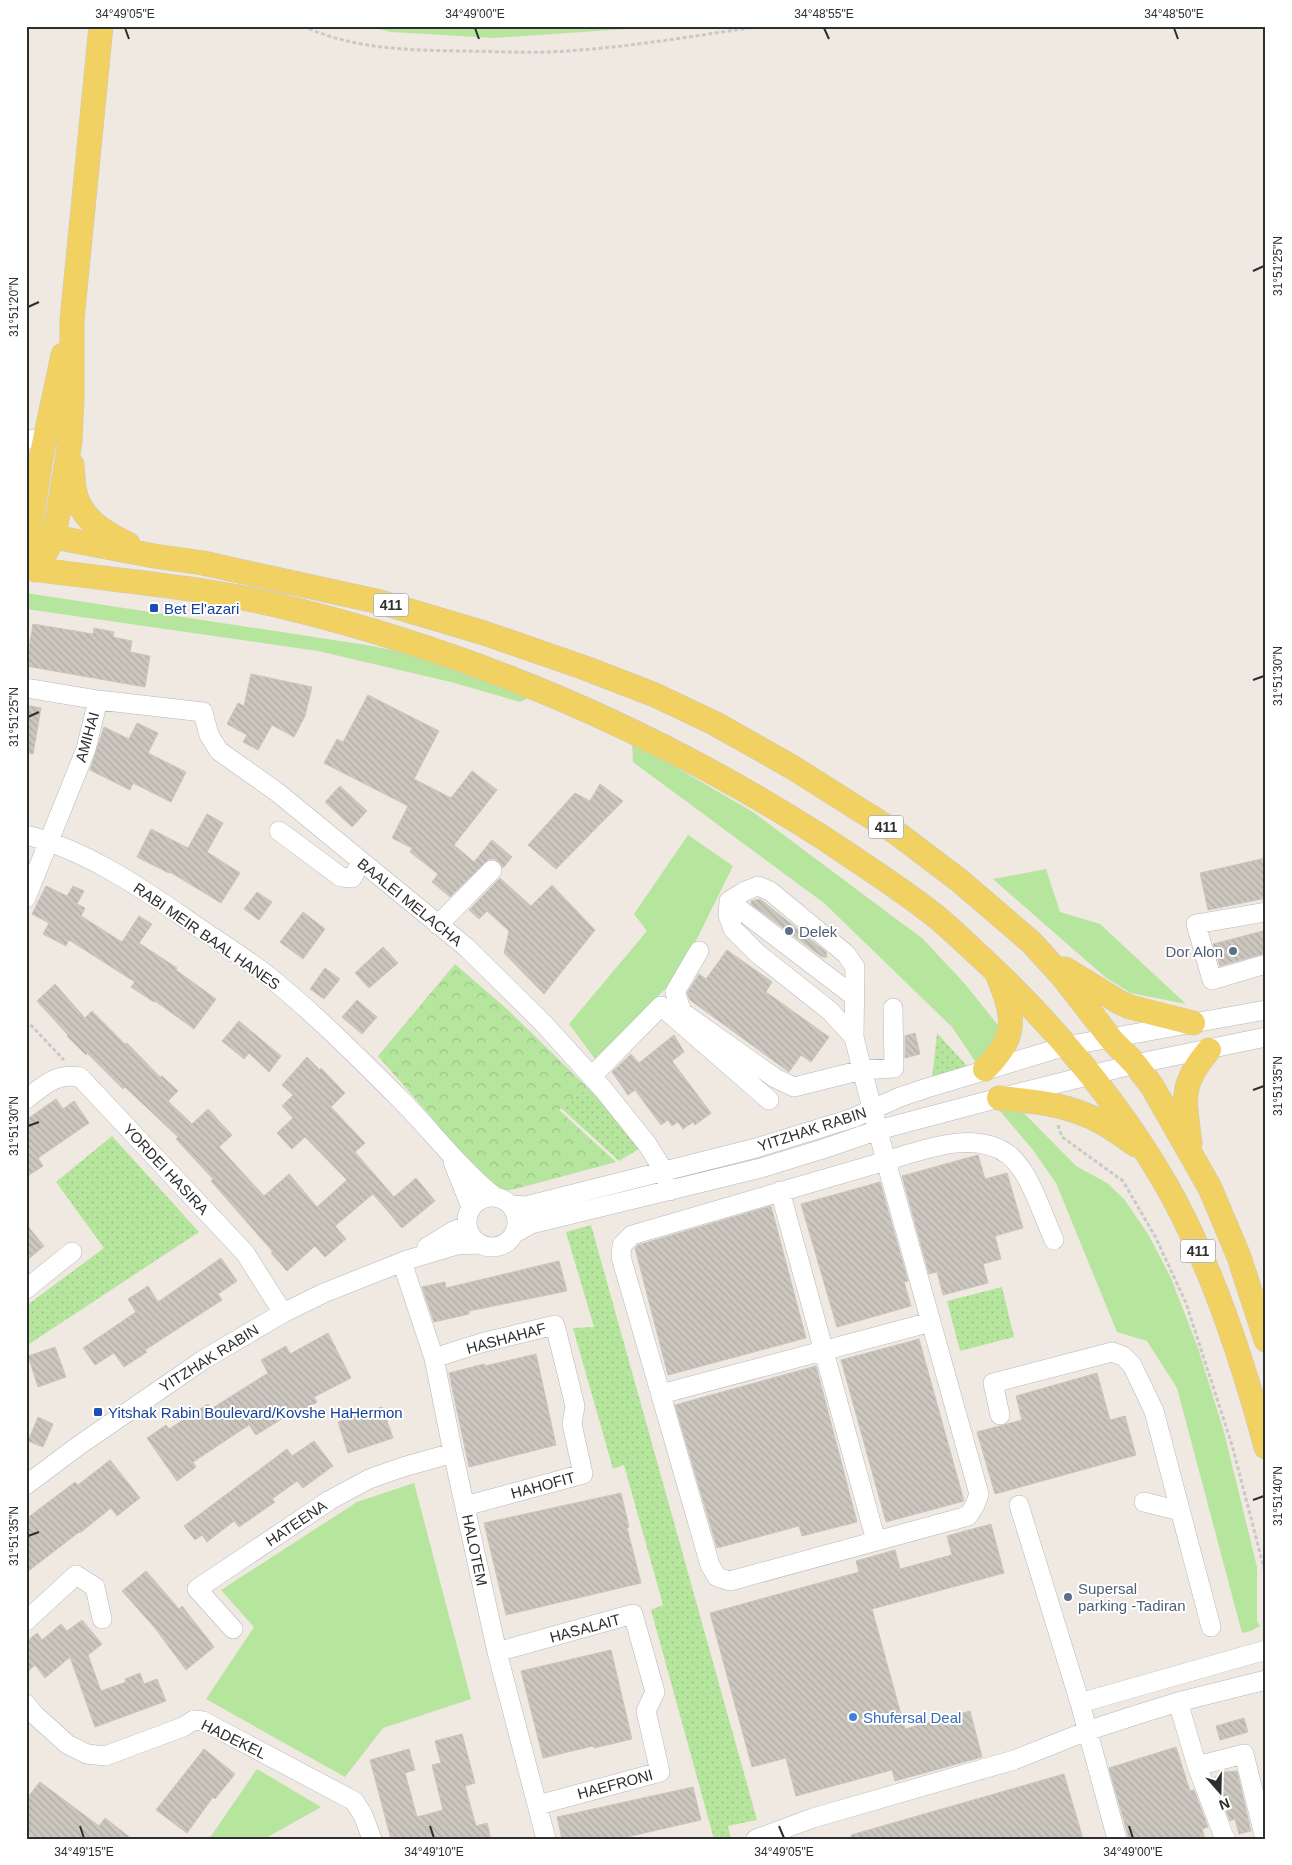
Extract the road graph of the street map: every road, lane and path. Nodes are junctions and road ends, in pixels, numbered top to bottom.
1 (101, 26) edge
2 (304, 26) edge
3 (763, 26) edge
4 (72, 320) junction
5 (70, 442) junction
6 (37, 446) edge
7 (26, 480) edge
8 (28, 534) edge
9 (54, 537) junction
10 (154, 556) junction
11 (31, 569) edge
12 (26, 688) edge
13 (98, 700) junction
14 (280, 831) dead end
15 (26, 835) edge
16 (50, 841) junction
17 (362, 862) junction
18 (492, 870) dead end
19 (26, 898) edge
20 (729, 901) junction
21 (1266, 912) edge
22 (438, 924) junction
23 (699, 951) dead end
24 (1043, 954) junction
25 (1266, 964) edge
26 (997, 972) junction
27 (854, 997) junction
28 (893, 1008) dead end
29 (1266, 1010) edge
30 (26, 1020) edge
31 (1193, 1023) junction
32 (854, 1037) junction
33 (1266, 1037) edge
34 (1111, 1039) junction
35 (1066, 1046) junction
36 (1209, 1050) junction
37 (1136, 1064) junction
38 (985, 1069) junction
39 (862, 1070) junction
40 (1090, 1075) junction
41 (592, 1076) junction
42 (80, 1078) junction
43 (999, 1098) junction
44 (26, 1099) edge
45 (769, 1100) dead end
46 (873, 1109) junction
47 (1069, 1109) junction
48 (878, 1130) junction
49 (1146, 1152) junction
50 (1191, 1153) junction
51 (450, 1154) junction
52 (886, 1161) junction
53 (664, 1171) junction
54 (670, 1191) junction
55 (780, 1192) junction
56 (502, 1200) junction
57 (471, 1207) junction
58 (466, 1226) junction
59 (515, 1233) junction
60 (1054, 1240) dead end
61 (478, 1244) junction
62 (72, 1252) dead end
63 (404, 1261) junction
64 (26, 1289) edge
65 (283, 1313) junction
66 (931, 1322) junction
67 (1266, 1340) edge
68 (824, 1350) junction
69 (434, 1358) junction
70 (661, 1394) junction
71 (574, 1406) joint
72 (1000, 1415) dead end
73 (1266, 1447) edge
74 (453, 1453) junction
75 (26, 1485) edge
76 (1144, 1502) dead end
77 (1019, 1505) dead end
78 (465, 1506) junction
79 (1180, 1511) junction
80 (876, 1541) junction
81 (1266, 1576) edge
82 (102, 1619) dead end
83 (26, 1621) edge
84 (1211, 1627) dead end
85 (234, 1629) dead end
86 (1263, 1648) edge
87 (497, 1652) junction
88 (1264, 1682) edge
89 (1178, 1702) junction
90 (1080, 1703) junction
91 (26, 1704) edge
92 (646, 1711) joint
93 (1088, 1731) junction
94 (1197, 1766) junction
95 (538, 1805) junction
96 (1262, 1838) edge
97 (372, 1839) edge
98 (546, 1839) edge
99 (756, 1839) edge
100 (1117, 1839) edge
101 (1226, 1839) edge

1 - 4 main road
2 - 3 path
4 - 5 main road
4 - 6 main road
5 - 9 main road
5 - 10 main road
6 - 7 main road
6 - 8 main road
8 - 9 main road, 411
8 - 11 main road
9 - 10 main road, 411
9 - 11 main road
10 - 24 main road, 411
11 - 26 main road, 411
12 - 13 street, AMIHAI
13 - 16 street, AMIHAI
13 - 17 street, BAALEI MELACHA
14 - 17 street
15 - 16 street, RABI MEIR BAAL HANES
16 - 19 street, AMIHAI
16 - 51 street, RABI MEIR BAAL HANES
17 - 22 street, BAALEI MELACHA
18 - 22 street
20 - 27 street
20 - 27 street
20 - 32 street
21 - 25 street
22 - 41 street, BAALEI MELACHA
23 - 39 street
24 - 31 main road
24 - 34 main road, 411
26 - 35 main road, 411
26 - 38 main road
27 - 32 street
28 - 39 street
29 - 31 street, YITZHAK RABIN
30 - 42 path
31 - 34 street, YITZHAK RABIN
32 - 39 street
33 - 36 street, YITZHAK RABIN
34 - 35 street, YITZHAK RABIN
34 - 37 main road, 411
35 - 38 street, YITZHAK RABIN
35 - 40 main road, 411
36 - 37 street, YITZHAK RABIN
36 - 50 main road
37 - 40 street, YITZHAK RABIN
37 - 50 main road, 411
38 - 46 street, YITZHAK RABIN
39 - 46 street
40 - 43 street, YITZHAK RABIN
40 - 49 main road, 411
41 - 45 street
41 - 53 street, BAALEI MELACHA
42 - 44 street
42 - 65 street, YORDEI HASIRA
43 - 47 main road
43 - 48 street, YITZHAK RABIN
46 - 48 street
46 - 53 street, YITZHAK RABIN
47 - 49 main road
47 - 81 path
48 - 52 street
48 - 54 street, YITZHAK RABIN
49 - 73 main road, 411
50 - 67 main road, 411
51 - 56 street, RABI MEIR BAAL HANES
51 - 57 street, RABI MEIR BAAL HANES
52 - 55 street
52 - 60 street
52 - 66 street
53 - 54 street, BAALEI MELACHA
53 - 56 street, YITZHAK RABIN
54 - 59 street, YITZHAK RABIN
55 - 68 street
55 - 70 street
56 - 57 street
56 - 59 street
57 - 58 street
58 - 61 street
58 - 63 street, YITZHAK RABIN
59 - 61 street
61 - 63 street, YITZHAK RABIN
62 - 64 street
63 - 65 street, YITZHAK RABIN
63 - 69 street, HALOTEM
65 - 75 street, YITZHAK RABIN
66 - 68 street
66 - 80 street
68 - 70 street
68 - 80 street
69 - 71 street, HASHAHAF
69 - 74 street, HALOTEM
70 - 80 street
71 - 78 street, HAHOFIT
72 - 79 street
74 - 78 street, HALOTEM
74 - 85 street, HATEENA
76 - 79 street
77 - 90 street
78 - 87 street, HALOTEM
79 - 84 street
82 - 83 street
86 - 90 street
87 - 92 street, HASALAIT
87 - 95 street, HALOTEM
88 - 89 street
89 - 93 street
89 - 94 street
90 - 93 street
91 - 97 street, HADEKEL
92 - 95 street, HAEFRONI
93 - 99 street
93 - 100 street
94 - 96 street
94 - 101 street
95 - 98 street, HALOTEM

